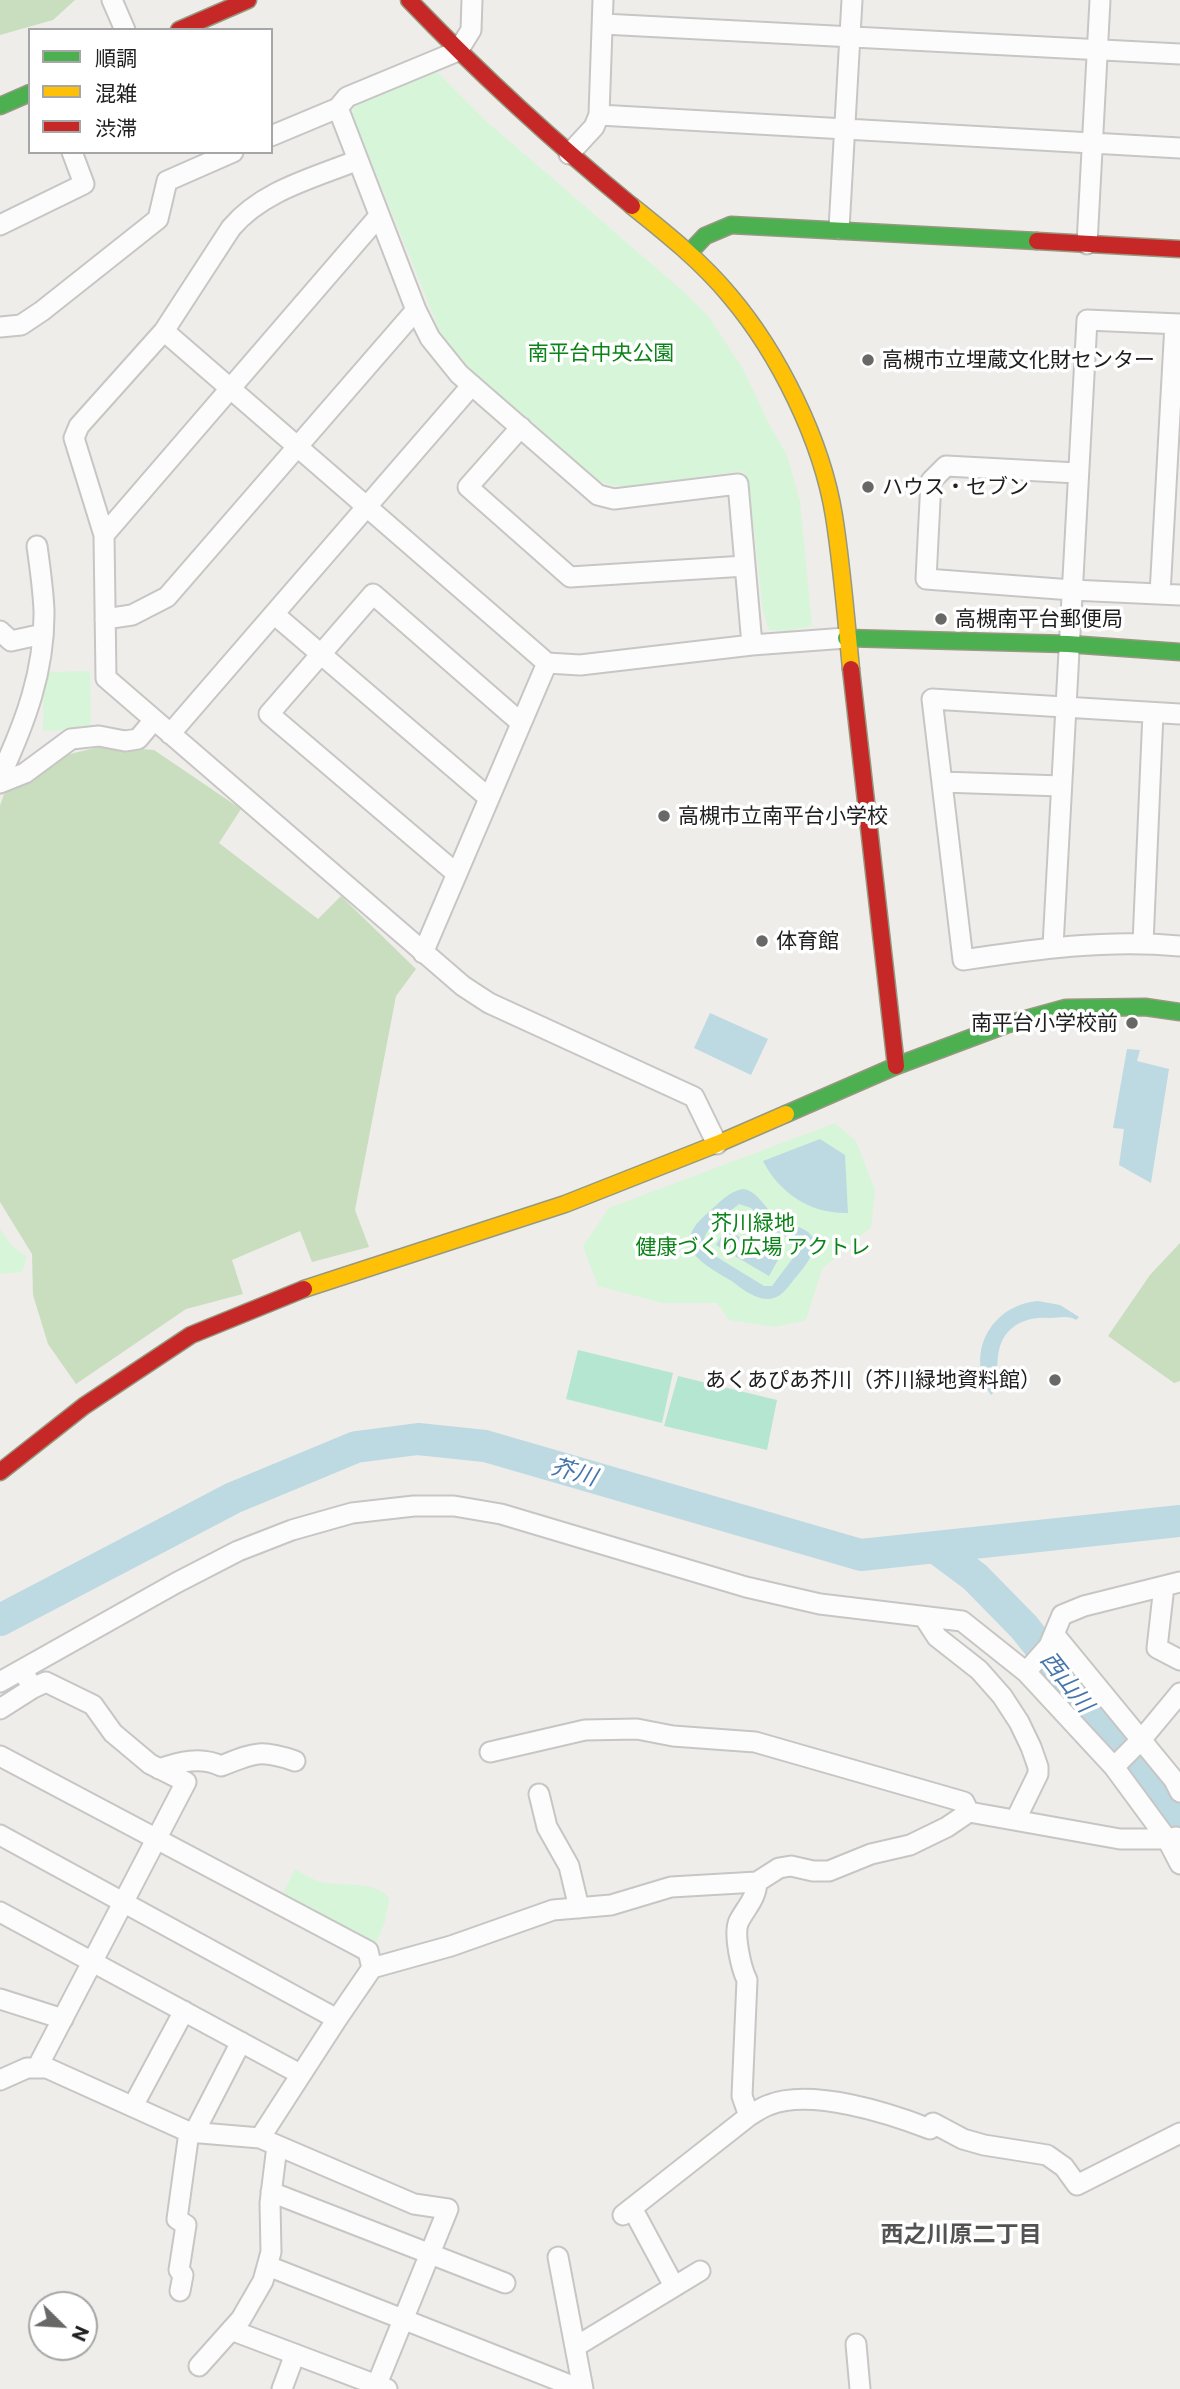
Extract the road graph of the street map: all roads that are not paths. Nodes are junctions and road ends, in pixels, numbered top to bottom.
1 (112, 0) edge
2 (248, 0) edge
3 (409, 0) edge
4 (472, 0) edge
5 (603, 0) edge
6 (852, 0) edge
7 (1100, 0) edge
8 (603, 24) junction
9 (124, 28) edge
10 (184, 28) edge
11 (849, 35) junction
12 (458, 51) junction
13 (1096, 51) junction
14 (1180, 54) edge
15 (28, 94) edge
16 (0, 106) edge
17 (338, 108) junction
18 (599, 115) junction
19 (844, 129) junction
20 (273, 135) edge
21 (1093, 144) junction
22 (1180, 148) edge
23 (73, 154) edge
24 (228, 154) edge
25 (569, 154) junction
26 (358, 160) junction
27 (379, 216) junction
28 (0, 225) edge
29 (839, 229) junction
30 (1087, 244) junction
31 (1180, 249) edge
32 (689, 253) junction
33 (415, 310) junction
34 (1177, 324) edge
35 (0, 327) edge
36 (164, 331) junction
37 (472, 385) junction
38 (230, 388) junction
39 (521, 427) junction
40 (297, 447) junction
41 (1077, 473) junction
42 (366, 507) junction
43 (104, 535) junction
44 (37, 546) dead end
45 (745, 566) junction
46 (1072, 590) junction
47 (1160, 594) junction
48 (1180, 595) edge
49 (274, 614) junction
50 (105, 619) junction
51 (0, 631) edge
52 (43, 634) junction
53 (846, 638) junction
54 (1068, 644) junction
55 (752, 645) junction
56 (1180, 652) edge
57 (321, 654) junction
58 (547, 663) junction
59 (1065, 707) junction
60 (1153, 713) junction
61 (1180, 714) edge
62 (154, 720) junction
63 (520, 722) junction
64 (170, 734) junction
65 (0, 777) edge
66 (943, 782) junction
67 (0, 783) edge
68 (1061, 786) junction
69 (489, 798) junction
70 (457, 874) junction
71 (1143, 943) junction
72 (1053, 946) junction
73 (1180, 946) edge
74 (423, 953) junction
75 (1180, 1012) edge
76 (896, 1066) junction
77 (717, 1144) junction
78 (0, 1472) edge
79 (1172, 1584) edge
80 (924, 1617) junction
81 (1051, 1640) junction
82 (1180, 1660) edge
83 (1028, 1669) junction
84 (22, 1670) junction
85 (0, 1682) edge
86 (33, 1688) junction
87 (1180, 1693) edge
88 (0, 1709) edge
89 (1141, 1740) junction
90 (490, 1752) dead end
91 (2, 1760) edge
92 (295, 1760) dead end
93 (1115, 1767) junction
94 (159, 1769) junction
95 (1180, 1792) edge
96 (539, 1794) dead end
97 (969, 1812) junction
98 (1016, 1819) junction
99 (0, 1835) edge
100 (157, 1838) junction
101 (1173, 1838) edge
102 (1180, 1864) edge
103 (757, 1881) junction
104 (124, 1902) junction
105 (579, 1908) junction
106 (0, 1912) edge
107 (93, 1962) junction
108 (372, 1968) junction
109 (0, 1999) edge
110 (184, 2011) junction
111 (63, 2019) junction
112 (337, 2019) junction
113 (241, 2042) junction
114 (38, 2066) junction
115 (300, 2074) junction
116 (0, 2080) edge
117 (133, 2106) junction
118 (749, 2116) junction
119 (192, 2133) junction
120 (1180, 2133) edge
121 (268, 2142) junction
122 (271, 2192) junction
123 (430, 2254) junction
124 (558, 2257) dead end
125 (268, 2266) junction
126 (700, 2271) dead end
127 (505, 2283) dead end
128 (674, 2286) junction
129 (180, 2291) dead end
130 (404, 2318) junction
131 (231, 2330) junction
132 (856, 2344) dead end
133 (575, 2347) junction
134 (295, 2354) junction
135 (199, 2366) dead end
136 (379, 2388) edge
137 (282, 2389) edge
138 (582, 2389) edge
139 (860, 2389) edge

1 - 9 street
2 - 10 street
3 - 12 street
4 - 12 street
5 - 8 street
6 - 11 street
7 - 13 street
8 - 11 street
8 - 18 street
11 - 13 street
11 - 19 street
12 - 17 street
12 - 25 street
13 - 14 street
13 - 21 street
15 - 16 street
17 - 20 street
17 - 26 street
18 - 19 street
18 - 25 street
19 - 21 street
19 - 29 street
21 - 22 street
21 - 30 street
23 - 28 street
24 - 35 street
25 - 32 street
26 - 27 street
26 - 36 street
27 - 33 street
27 - 38 street
29 - 30 street
29 - 32 street
30 - 31 street
32 - 53 street
33 - 37 street
33 - 40 street
34 - 41 street
34 - 47 street
36 - 38 street
36 - 43 street
37 - 39 street
37 - 42 street
38 - 40 street
38 - 43 street
39 - 45 street
39 - 45 street
40 - 42 street
40 - 50 street
41 - 46 street
41 - 46 street
42 - 49 street
42 - 58 street
43 - 50 street
44 - 52 street
45 - 55 street
46 - 47 street
46 - 54 street
47 - 48 street
49 - 57 street
49 - 64 street
50 - 62 street
51 - 52 street
52 - 65 street
53 - 54 street
53 - 55 street
53 - 76 street
54 - 56 street
54 - 59 street
55 - 58 street
57 - 63 street
57 - 69 street
57 - 70 street
58 - 63 street
59 - 60 street
59 - 66 street
59 - 68 street
60 - 61 street
60 - 71 street
62 - 64 street
62 - 67 street
63 - 69 street
64 - 74 street
66 - 68 street
66 - 72 street
68 - 72 street
69 - 70 street
70 - 74 street
71 - 72 street
71 - 73 street
74 - 77 street
75 - 76 street
76 - 77 street
77 - 78 street
79 - 81 street
79 - 82 street
80 - 83 street
80 - 84 street
80 - 98 street
81 - 83 street
81 - 89 street
83 - 93 street
84 - 85 street
84 - 86 street
86 - 88 street
86 - 94 street
87 - 89 street
89 - 93 street
89 - 95 street
90 - 97 street
91 - 100 street
92 - 94 street
93 - 101 street
94 - 100 street
96 - 105 street
97 - 98 street
97 - 103 street
98 - 101 street
99 - 104 street
100 - 104 street
100 - 108 street
101 - 102 street
103 - 105 street
103 - 118 street
104 - 107 street
104 - 112 street
105 - 108 street
106 - 107 street
107 - 110 street
107 - 111 street
108 - 112 street
109 - 111 street
110 - 113 street
110 - 117 street
111 - 114 street
112 - 115 street
113 - 115 street
113 - 119 street
114 - 116 street
114 - 117 street
115 - 121 street
117 - 119 street
118 - 120 street
118 - 128 street
119 - 121 street
119 - 129 street
121 - 122 street
121 - 123 street
122 - 123 street
122 - 125 street
123 - 127 street
123 - 130 street
124 - 133 street
125 - 130 street
125 - 131 street
126 - 128 street
128 - 133 street
130 - 136 street
130 - 138 street
131 - 134 street
131 - 135 street
132 - 139 street
133 - 138 street
134 - 136 street
134 - 137 street

